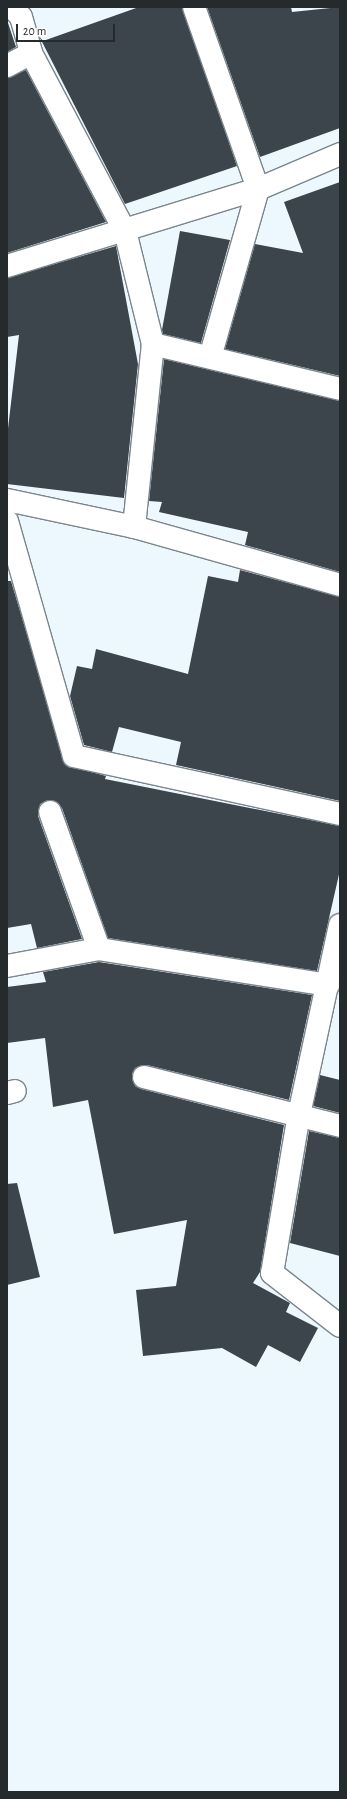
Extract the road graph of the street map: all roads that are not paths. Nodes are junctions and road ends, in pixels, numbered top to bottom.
1 (12, 7) edge
2 (194, 7) edge
3 (31, 53) junction
4 (7, 66) edge
5 (340, 154) edge
6 (258, 189) junction
7 (125, 231) junction
8 (7, 266) edge
9 (153, 344) junction
10 (210, 357) junction
11 (340, 389) edge
12 (7, 500) edge
13 (7, 521) edge
14 (134, 527) junction
15 (340, 585) edge
16 (50, 812) dead end
17 (340, 814) edge
18 (340, 926) edge
19 (99, 949) junction
20 (7, 966) edge
21 (328, 985) junction
22 (144, 1077) dead end
23 (299, 1114) junction
24 (340, 1126) edge
25 (340, 1326) edge

1 - 3 street
2 - 6 street
3 - 4 street
3 - 7 street
5 - 6 street
6 - 7 street
6 - 10 street
7 - 8 street
7 - 9 street
9 - 10 street
9 - 14 street
10 - 11 street
12 - 14 street
13 - 17 street
14 - 15 street
16 - 19 street
18 - 21 street
19 - 20 street
19 - 21 street
21 - 23 street
22 - 23 street
23 - 24 street
23 - 25 street

